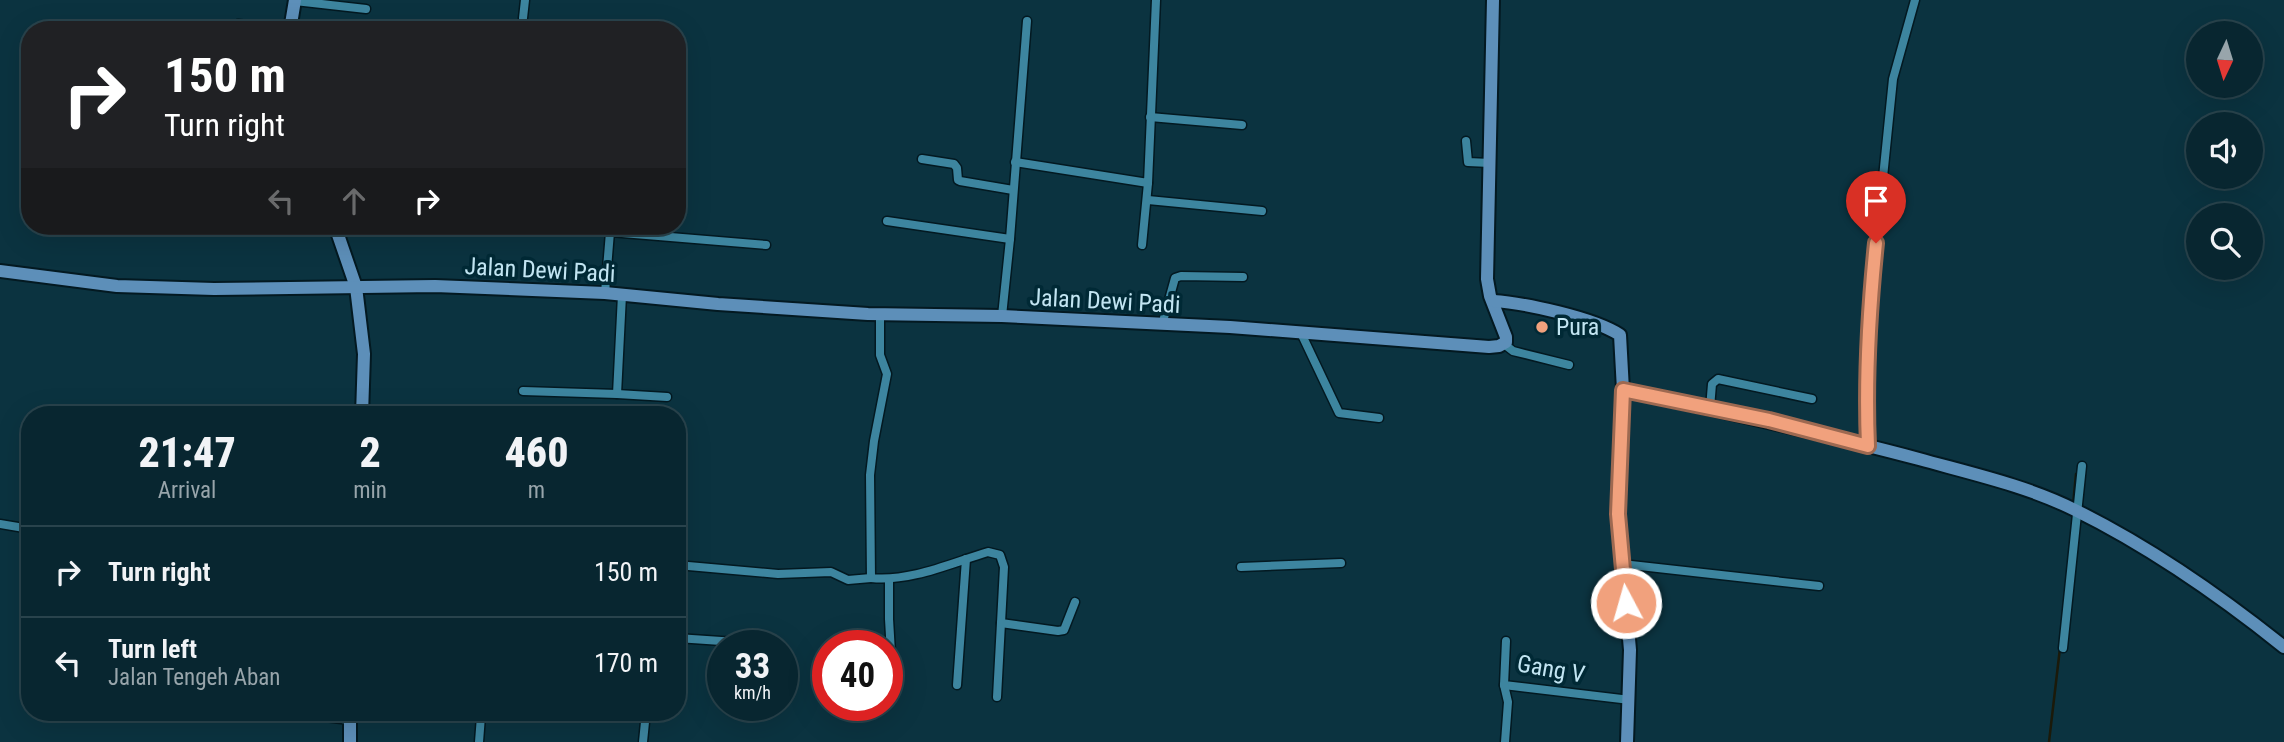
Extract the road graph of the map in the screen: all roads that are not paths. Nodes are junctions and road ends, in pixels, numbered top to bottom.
1 (525, 0) edge
2 (1156, 0) edge
3 (1493, 0) edge
4 (1916, 0) edge
5 (295, 1) edge
6 (366, 9) dead end
7 (523, 18) dead end
8 (291, 21) edge
9 (1027, 21) dead end
10 (1150, 117) junction
11 (1242, 125) dead end
12 (1466, 141) dead end
13 (922, 159) dead end
14 (1015, 162) junction
15 (1490, 163) junction
16 (1149, 183) junction
17 (1013, 190) junction
18 (1148, 200) junction
19 (1262, 211) dead end
20 (887, 221) dead end
21 (338, 235) edge
22 (608, 235) edge
23 (667, 235) edge
24 (1010, 239) junction
25 (766, 245) dead end
26 (1142, 245) dead end
27 (0, 271) edge
28 (1243, 277) dead end
29 (356, 287) junction
30 (605, 293) junction
31 (622, 295) junction
32 (1493, 301) junction
33 (874, 315) junction
34 (1002, 316) junction
35 (1162, 325) junction
36 (1303, 333) junction
37 (1504, 344) junction
38 (1569, 365) dead end
39 (1623, 390) junction
40 (523, 391) dead end
41 (617, 394) junction
42 (667, 397) dead end
43 (1812, 399) dead end
44 (362, 406) edge
45 (1710, 408) junction
46 (1379, 418) dead end
47 (1868, 446) junction
48 (2082, 466) dead end
49 (2072, 509) junction
50 (0, 524) edge
51 (21, 528) edge
52 (966, 559) junction
53 (1341, 563) dead end
54 (1622, 564) junction
55 (686, 566) edge
56 (1241, 567) dead end
57 (871, 578) junction
58 (890, 580) junction
59 (1819, 586) dead end
60 (1075, 602) dead end
61 (1001, 622) junction
62 (890, 630) edge
63 (686, 639) edge
64 (707, 640) edge
65 (1506, 640) dead end
66 (2284, 647) edge
67 (2063, 649) dead end
68 (957, 685) dead end
69 (1504, 685) junction
70 (997, 697) dead end
71 (1630, 700) junction
72 (350, 721) edge
73 (481, 721) edge
74 (645, 721) edge
75 (350, 742) edge
76 (479, 742) edge
77 (643, 742) edge
78 (1505, 742) edge
79 (1628, 742) edge

1 - 7 street
2 - 10 street
3 - 15 street
4 - 47 street
5 - 6 street
5 - 8 street
9 - 14 street
10 - 11 street
10 - 16 street
12 - 15 street
13 - 17 street
14 - 16 street
14 - 17 street
15 - 32 street
16 - 18 street
17 - 24 street
18 - 19 street
18 - 26 street
20 - 24 street
21 - 29 street
22 - 30 street
23 - 25 street
24 - 34 street
27 - 29 street, Jalan Dewi Padi
28 - 35 street
29 - 30 street, Jalan Dewi Padi
29 - 44 street
30 - 31 street, Jalan Dewi Padi
31 - 33 street, Jalan Dewi Padi
31 - 41 street
32 - 37 street
32 - 39 street
33 - 34 street, Jalan Dewi Padi
33 - 57 street
34 - 35 street, Jalan Dewi Padi
35 - 36 street, Jalan Dewi Padi
36 - 37 street, Jalan Dewi Padi
36 - 46 street
37 - 38 street
39 - 45 street
39 - 54 street
40 - 41 street
41 - 42 street
43 - 45 street
45 - 47 street
47 - 49 street
48 - 49 street
49 - 66 street
49 - 67 street
50 - 51 street
52 - 58 street
52 - 61 street
52 - 68 street
53 - 56 street
54 - 59 street
54 - 71 street
55 - 57 street
57 - 58 street
58 - 62 street
60 - 61 street
61 - 70 street
63 - 64 street
65 - 69 street, Gang V
69 - 71 street, Gang V
69 - 78 street
71 - 79 street
72 - 75 street
73 - 76 street
74 - 77 street

